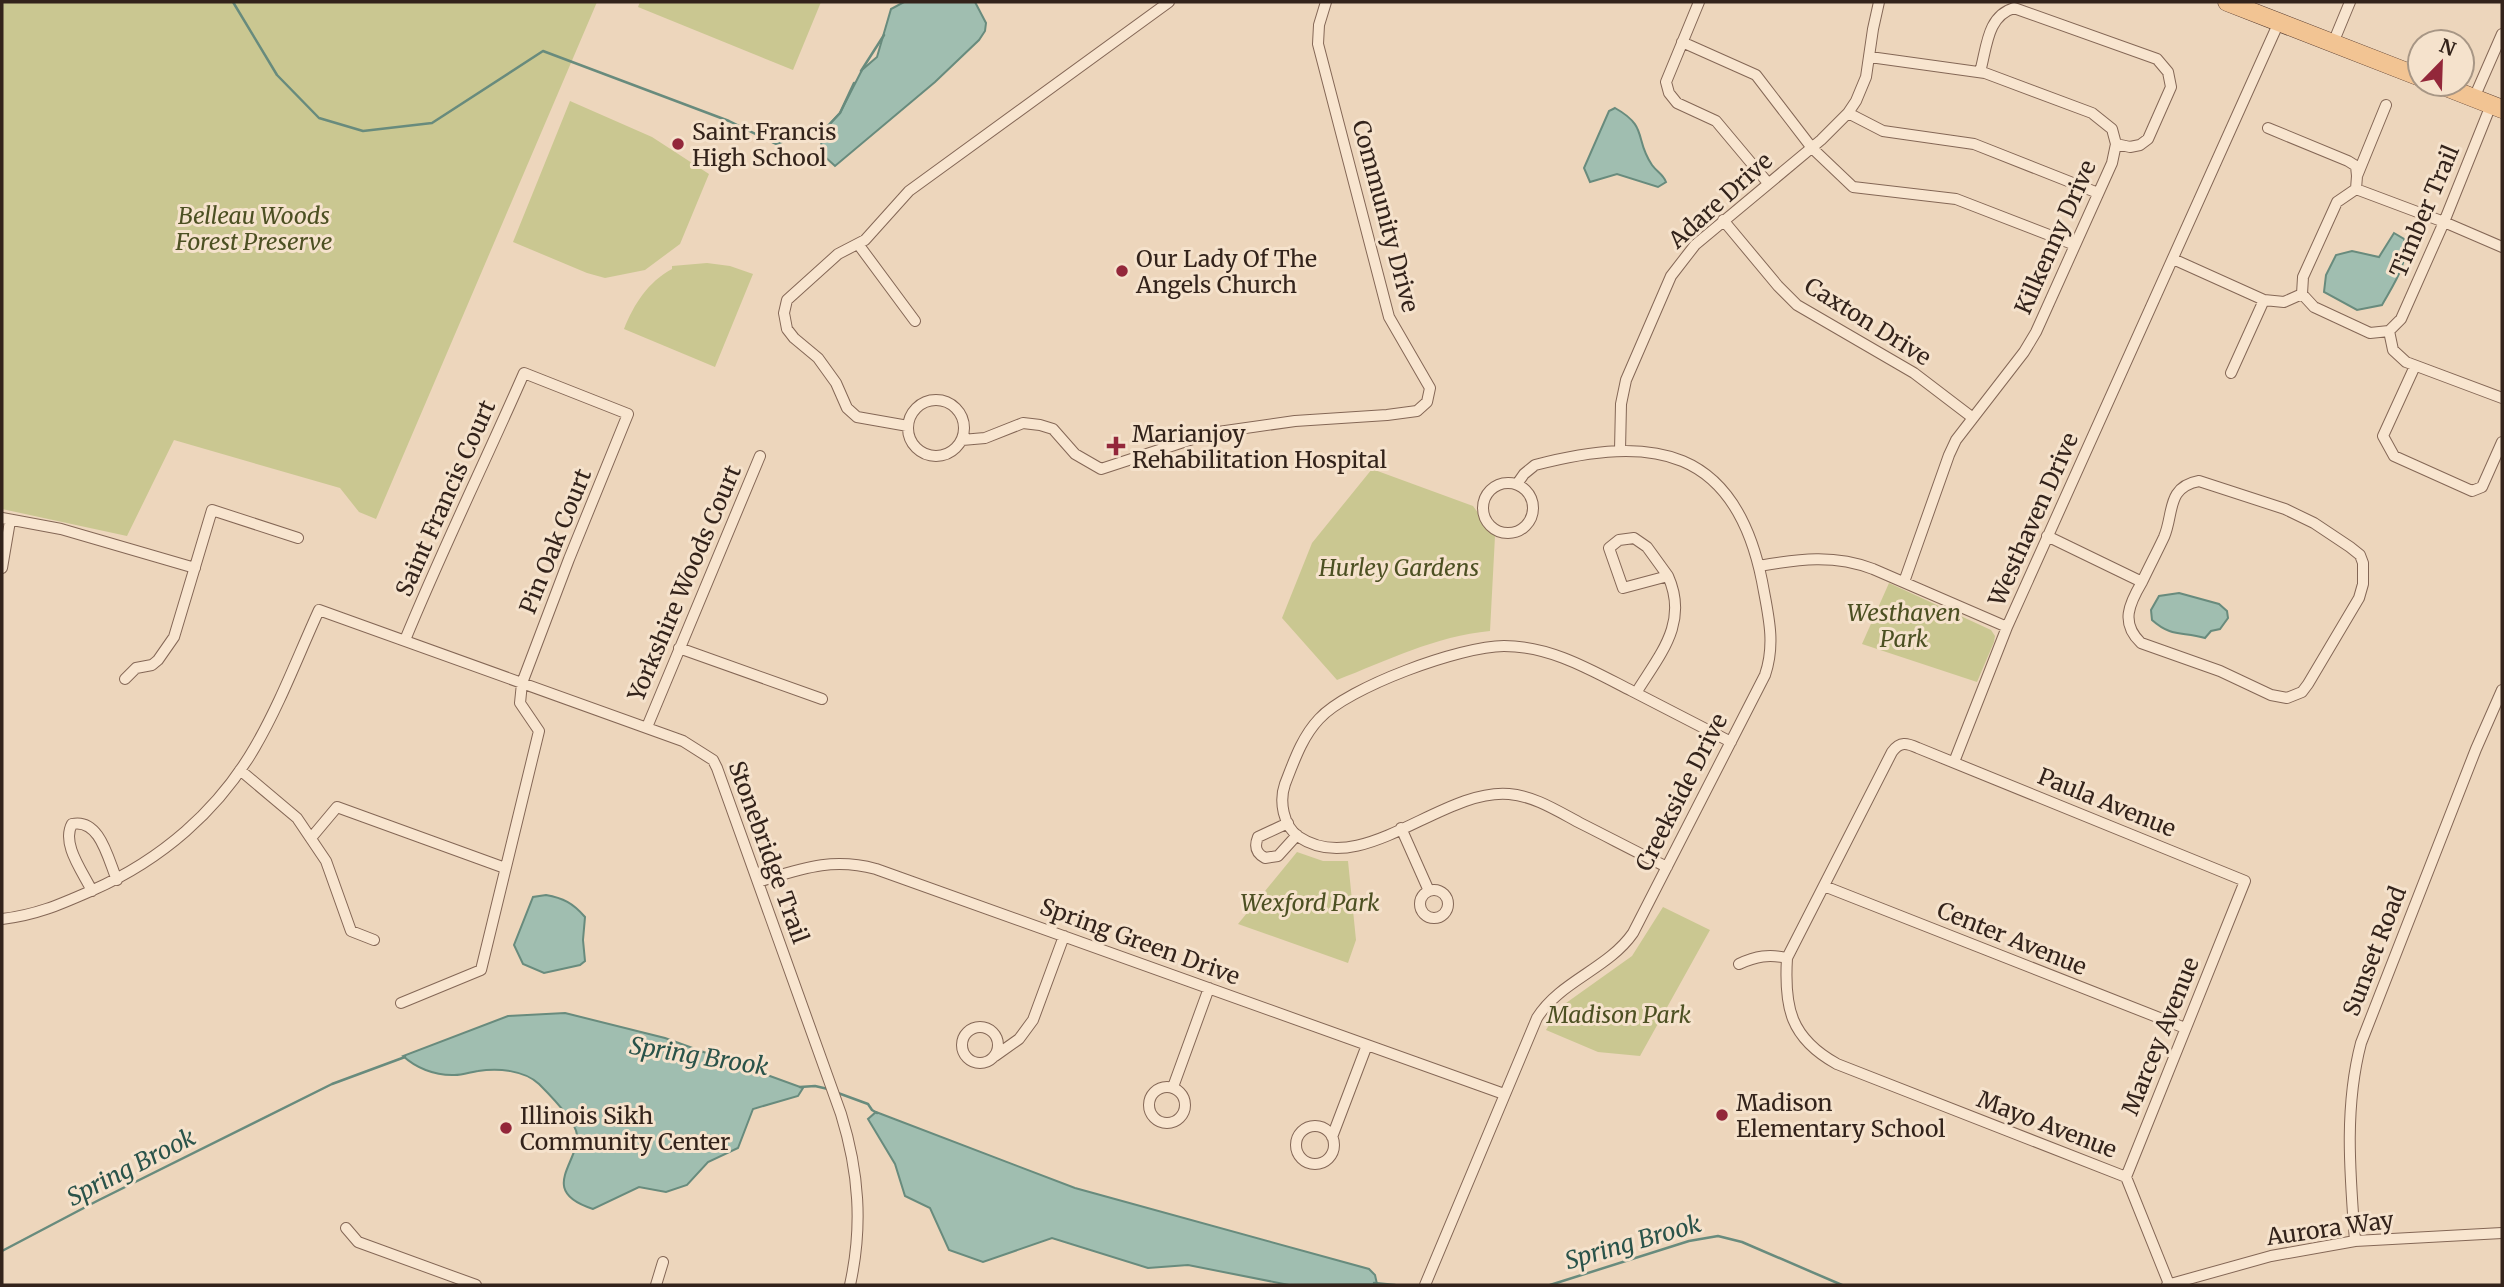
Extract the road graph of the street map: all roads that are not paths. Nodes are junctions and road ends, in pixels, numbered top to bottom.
1 (1169, 2) edge
2 (1326, 2) edge
3 (1699, 2) edge
4 (1879, 2) edge
5 (2227, 2) edge
6 (2350, 2) edge
7 (2279, 22) junction
8 (2502, 34) edge
9 (1682, 42) junction
10 (2333, 43) junction
11 (1870, 58) junction
12 (1980, 72) junction
13 (2406, 72) edge
14 (2489, 104) edge
15 (2386, 105) dead end
16 (1849, 113) junction
17 (2268, 128) dead end
18 (2116, 144) junction
19 (1812, 148) junction
20 (2357, 176) junction
21 (1768, 183) junction
22 (2356, 189) junction
23 (2098, 193) junction
24 (1723, 220) junction
25 (2444, 222) junction
26 (858, 244) junction
27 (2075, 245) junction
28 (2502, 247) edge
29 (2173, 259) junction
30 (2302, 294) junction
31 (2264, 300) junction
32 (915, 321) dead end
33 (2389, 331) junction
34 (2415, 366) junction
35 (2231, 373) dead end
36 (2502, 398) edge
37 (628, 414) joint
38 (1973, 418) junction
39 (908, 426) junction
40 (962, 440) junction
41 (2502, 442) edge
42 (1620, 450) junction
43 (760, 456) dead end
44 (1517, 484) junction
45 (6, 519) edge
46 (2048, 536) junction
47 (298, 538) dead end
48 (1759, 566) junction
49 (2, 568) edge
50 (195, 568) junction
51 (1668, 576) junction
52 (2142, 582) junction
53 (1904, 583) junction
54 (2007, 627) junction
55 (405, 640) junction
56 (679, 648) junction
57 (125, 679) dead end
58 (522, 683) junction
59 (2502, 690) edge
60 (1636, 693) junction
61 (822, 699) dead end
62 (646, 727) junction
63 (1731, 742) junction
64 (1954, 762) junction
65 (240, 770) junction
66 (1288, 824) junction
67 (1401, 828) junction
68 (1297, 835) junction
69 (311, 838) junction
70 (1667, 867) junction
71 (505, 868) junction
72 (117, 880) junction
73 (2245, 881) joint
74 (758, 882) junction
75 (1824, 886) junction
76 (92, 891) junction
77 (1429, 891) dead end
78 (2, 919) edge
79 (1064, 936) junction
80 (374, 940) dead end
81 (1787, 958) junction
82 (1739, 964) dead end
83 (1209, 988) junction
84 (401, 1003) dead end
85 (2185, 1028) junction
86 (1367, 1045) junction
87 (995, 1056) dead end
88 (1173, 1087) dead end
89 (1504, 1094) junction
90 (1332, 1137) dead end
91 (2126, 1177) junction
92 (345, 1228) dead end
93 (2502, 1233) edge
94 (2356, 1241) junction
95 (663, 1262) dead end
96 (1426, 1284) edge
97 (2168, 1284) edge
98 (475, 1285) edge
99 (656, 1285) edge
100 (850, 1285) edge

1 - 26 street
2 - 40 street, Community Drive
3 - 9 street
4 - 11 street, Adare Drive
5 - 7 main road
6 - 10 street
7 - 10 main road
7 - 29 street, Westhaven Drive
8 - 14 street, Timber Trail
9 - 19 street
9 - 21 street
10 - 13 main road
11 - 12 street, Kilkenny Drive
11 - 16 street, Adare Drive
12 - 18 street, Kilkenny Drive
12 - 18 street
14 - 25 street, Timber Trail
15 - 20 street
16 - 19 street, Adare Drive
16 - 23 street
17 - 20 street
18 - 23 street, Kilkenny Drive
19 - 21 street, Adare Drive
19 - 27 street
20 - 22 street
21 - 24 street, Adare Drive
22 - 25 street
22 - 30 street
23 - 27 street, Kilkenny Drive
24 - 38 street, Caxton Drive
24 - 42 street, Adare Drive
25 - 28 street
25 - 33 street, Timber Trail
26 - 32 street
26 - 39 street
27 - 38 street, Kilkenny Drive
29 - 31 street
29 - 46 street, Westhaven Drive
30 - 31 street
30 - 33 street
31 - 35 street
33 - 34 street
34 - 36 street
34 - 41 street
37 - 55 street, Saint Francis Court
37 - 58 street, Pin Oak Court
38 - 53 street, Kilkenny Drive
39 - 40 street, Community Drive
39 - 40 street
42 - 44 street, Creekside Drive
42 - 48 street, Creekside Drive
43 - 56 street, Yorkshire Woods Court
44 - 44 street, Creekside Drive
45 - 49 street
45 - 50 street
46 - 52 street
46 - 54 street, Westhaven Drive
47 - 50 street
48 - 53 street
48 - 63 street, Creekside Drive
50 - 57 street
51 - 51 street
51 - 60 street
52 - 52 street
53 - 54 street
54 - 64 street, Westhaven Drive
55 - 58 street, Stonebridge Trail
55 - 65 street, Stonebridge Trail
56 - 61 street
56 - 62 street, Yorkshire Woods Court
58 - 62 street, Stonebridge Trail
58 - 71 street
59 - 94 street, Sunset Road
60 - 63 street
60 - 66 street
62 - 74 street, Stonebridge Trail
63 - 70 street, Creekside Drive
64 - 73 street, Paula Avenue
64 - 75 street
65 - 69 street
65 - 72 street
66 - 68 street
66 - 68 street
67 - 68 street
67 - 70 street
67 - 77 street
69 - 71 street
69 - 80 street
70 - 89 street, Creekside Drive
71 - 84 street
72 - 76 street
72 - 76 street
73 - 85 street, Marcey Avenue
74 - 79 street, Spring Green Drive
74 - 100 street, Stonebridge Trail
75 - 81 street
75 - 85 street, Center Avenue
76 - 78 street
79 - 83 street, Spring Green Drive
79 - 87 street
81 - 82 street
81 - 91 street, Mayo Avenue
83 - 86 street, Spring Green Drive
83 - 88 street
85 - 91 street, Marcey Avenue
86 - 89 street, Spring Green Drive
86 - 90 street
89 - 96 street, Creekside Drive
91 - 97 street
92 - 98 street
93 - 94 street, Aurora Way
94 - 97 street, Aurora Way
95 - 99 street

